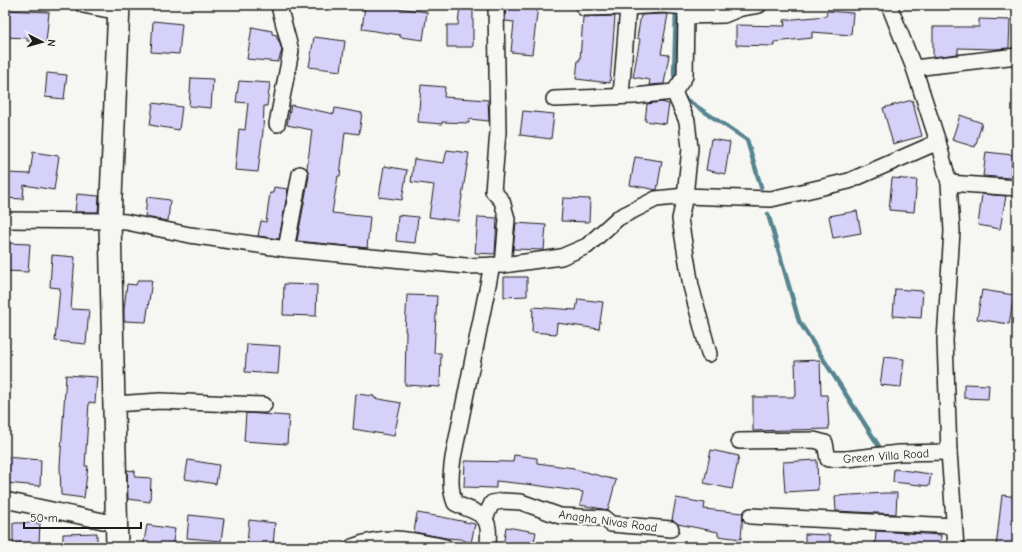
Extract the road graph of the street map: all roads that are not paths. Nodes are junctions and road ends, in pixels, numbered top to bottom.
1 (83, 5) edge
2 (282, 5) edge
3 (496, 5) edge
4 (584, 5) edge
5 (759, 5) edge
6 (889, 5) edge
7 (628, 8) junction
8 (119, 9) edge
9 (687, 9) edge
10 (1017, 56) edge
11 (914, 68) junction
12 (674, 92) junction
13 (621, 95) junction
14 (554, 99) dead end
15 (277, 124) dead end
16 (938, 142) junction
17 (300, 174) dead end
18 (949, 184) junction
19 (1017, 188) edge
20 (685, 196) junction
21 (5, 220) edge
22 (110, 220) junction
23 (286, 249) junction
24 (498, 265) junction
25 (709, 354) dead end
26 (114, 404) junction
27 (264, 404) dead end
28 (739, 441) dead end
29 (949, 452) junction
30 (5, 500) edge
31 (751, 516) dead end
32 (485, 518) junction
33 (117, 524) junction
34 (954, 526) junction
35 (671, 529) dead end
36 (117, 547) edge
37 (352, 547) edge
38 (445, 547) edge
39 (488, 547) edge
40 (956, 547) edge

1 - 8 street
2 - 15 street
3 - 24 street
4 - 7 street
5 - 9 street
6 - 11 street
7 - 9 street
7 - 13 street
8 - 22 street
9 - 12 street
10 - 11 street
11 - 16 street
12 - 13 street
12 - 20 street
13 - 14 street
16 - 18 street
16 - 20 street
17 - 23 street
18 - 19 street
18 - 29 street
20 - 24 street
20 - 25 street
21 - 22 street
22 - 23 street
22 - 26 street
23 - 24 street
24 - 32 street
26 - 27 street
26 - 33 street
28 - 29 street, Green Villa Road
29 - 34 street
30 - 33 street
31 - 34 street
32 - 35 street, Anagha Nivas Road
32 - 39 street
33 - 36 street
34 - 40 street
37 - 38 street

